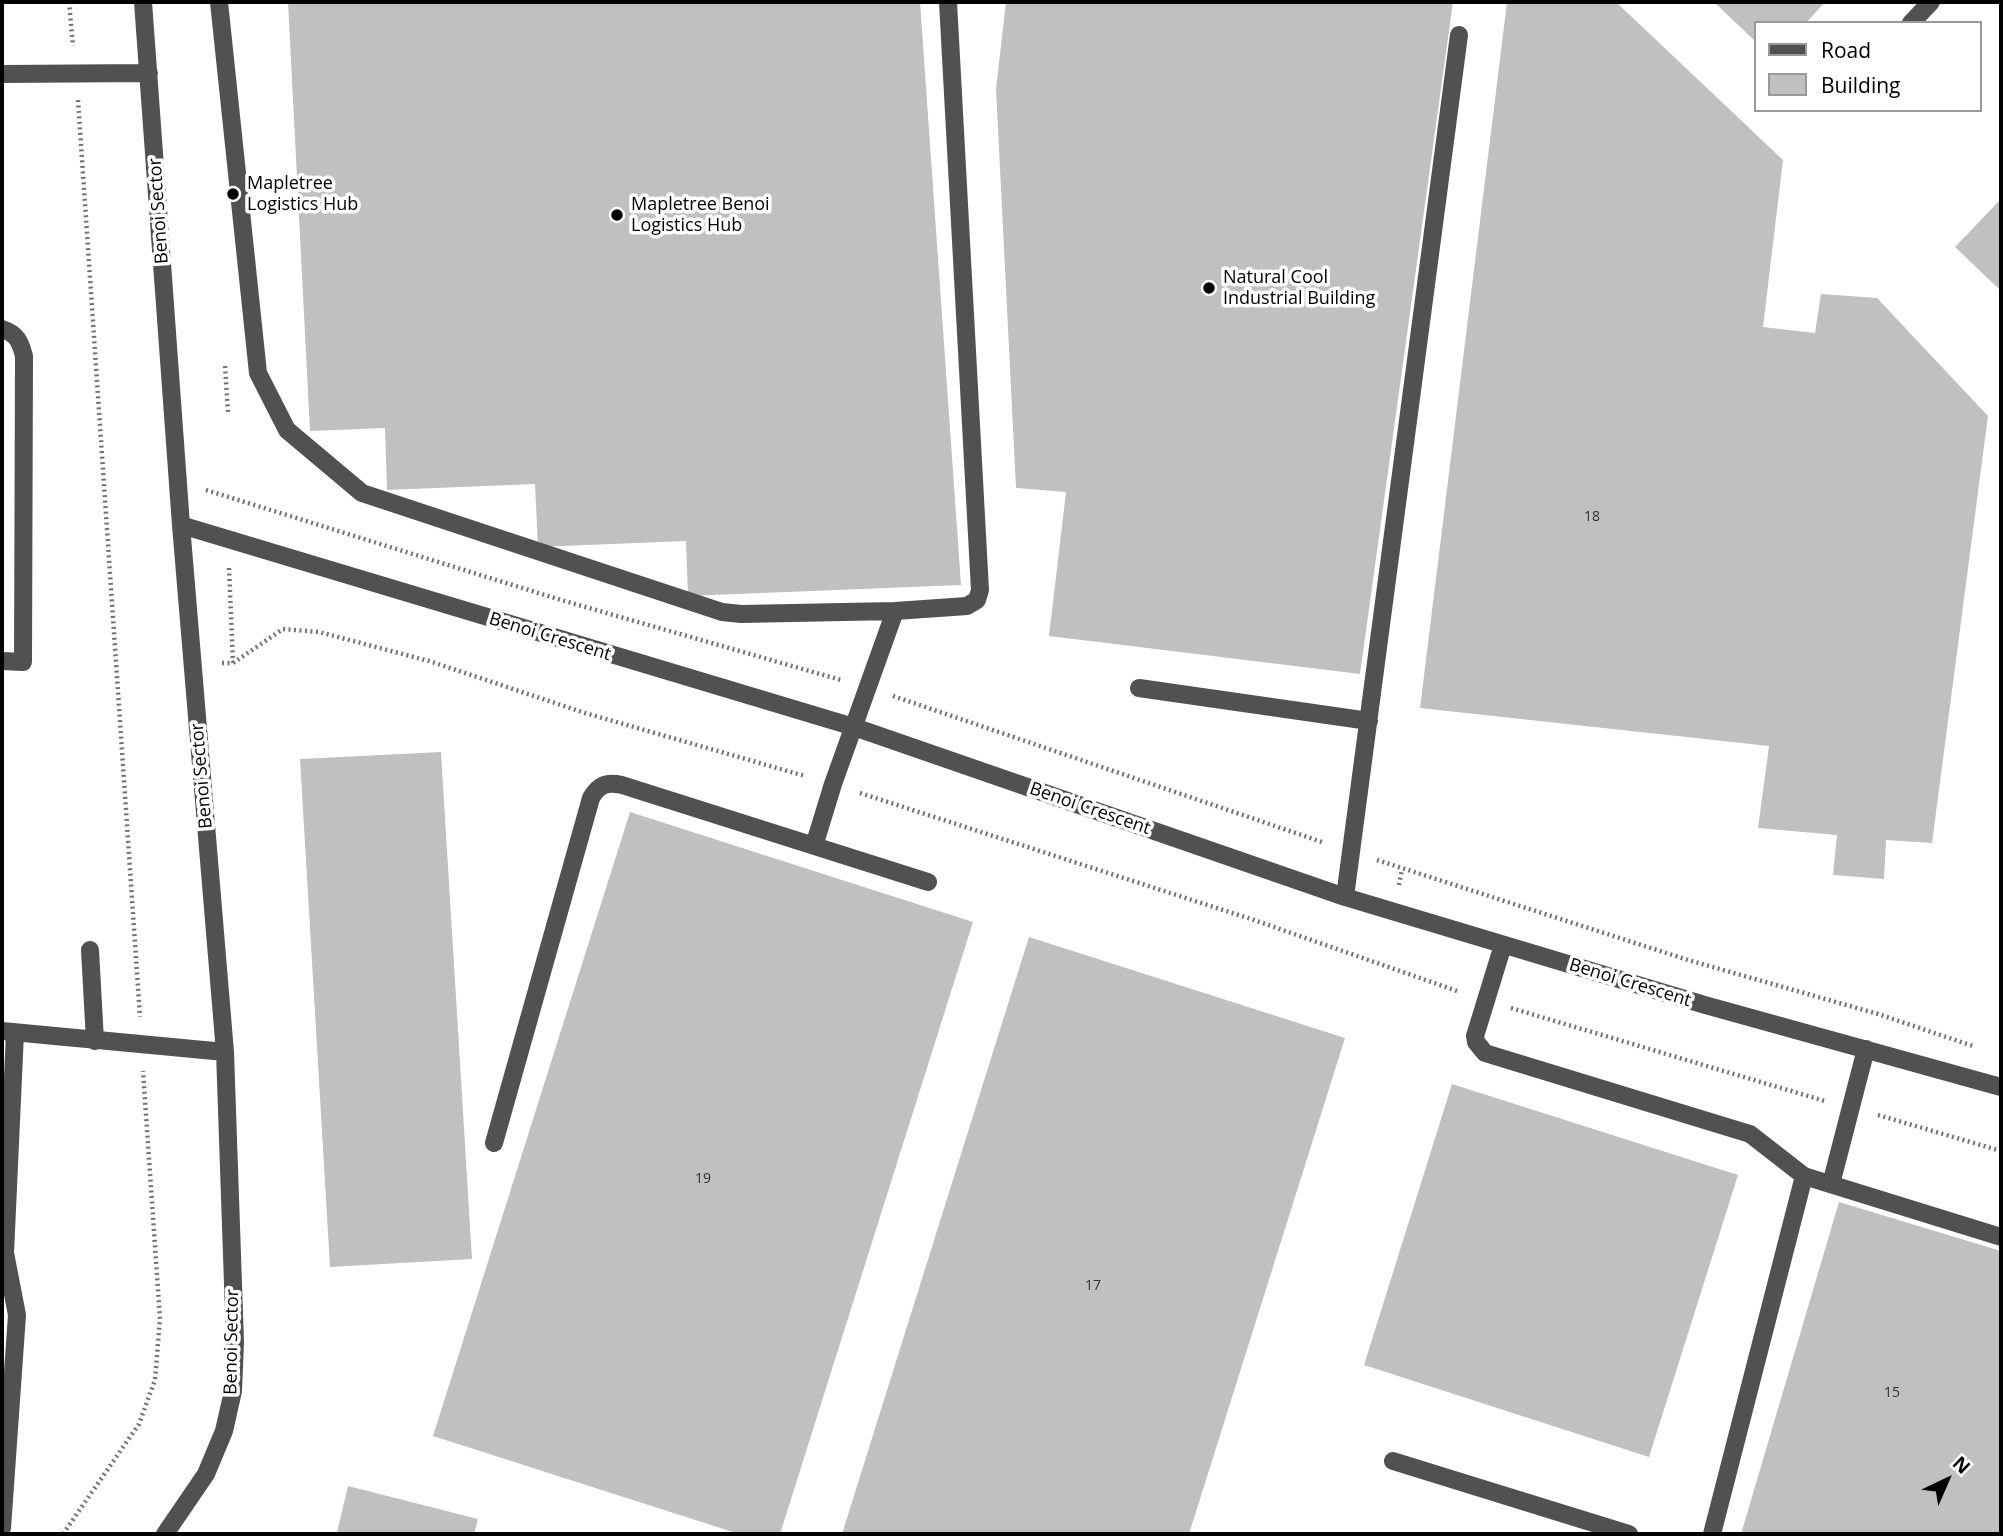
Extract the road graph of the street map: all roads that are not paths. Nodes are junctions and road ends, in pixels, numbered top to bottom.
1 (143, 2) edge
2 (219, 2) edge
3 (948, 2) edge
4 (1931, 2) edge
5 (1913, 21) edge
6 (1459, 35) dead end
7 (149, 73) junction
8 (2, 74) edge
9 (2, 329) edge
10 (181, 526) junction
11 (895, 611) junction
12 (2, 661) edge
13 (1139, 688) dead end
14 (1369, 721) junction
15 (854, 727) junction
16 (814, 846) junction
17 (928, 881) dead end
18 (1345, 897) junction
19 (1503, 944) junction
20 (90, 950) dead end
21 (8, 1032) edge
22 (95, 1041) junction
23 (1866, 1049) junction
24 (225, 1052) junction
25 (2001, 1087) edge
26 (494, 1143) dead end
27 (1804, 1176) junction
28 (1831, 1184) junction
29 (2001, 1237) edge
30 (1393, 1461) dead end
31 (2, 1528) edge
32 (165, 1534) edge
33 (1629, 1534) edge
34 (1712, 1534) edge

1 - 7 street, Benoi Sector
2 - 11 street
3 - 11 street
4 - 5 street
6 - 14 street
7 - 8 street
7 - 10 street, Benoi Sector
9 - 12 street
10 - 15 street, Benoi Crescent
10 - 24 street, Benoi Sector
11 - 15 street
13 - 14 street
14 - 18 street
15 - 16 street
15 - 18 street, Benoi Crescent
16 - 17 street
16 - 26 street
18 - 19 street, Benoi Crescent
19 - 23 street, Benoi Crescent
19 - 27 street
20 - 22 street
21 - 22 street
21 - 31 street
22 - 24 street
23 - 25 street, Benoi Crescent
23 - 28 street
24 - 32 street, Benoi Sector
27 - 28 street
27 - 34 street
28 - 29 street
30 - 33 street

